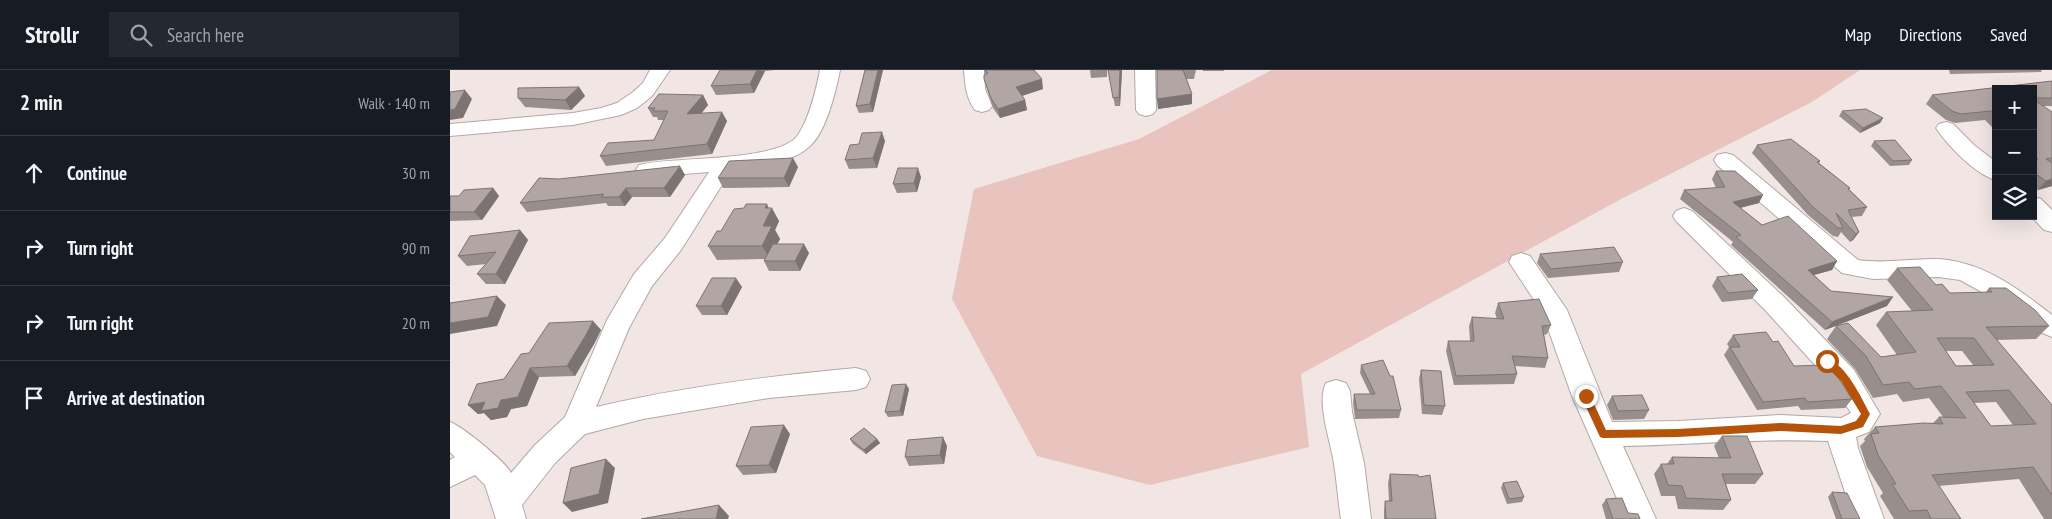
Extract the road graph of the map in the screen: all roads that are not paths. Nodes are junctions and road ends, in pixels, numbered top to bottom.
1 (660, 70) edge
2 (830, 70) edge
3 (974, 70) edge
4 (1145, 70) edge
5 (982, 106) dead end
6 (1146, 110) dead end
7 (1946, 128) dead end
8 (450, 130) edge
9 (1725, 160) dead end
10 (725, 164) junction
11 (1992, 170) edge
12 (630, 172) edge
13 (2037, 208) edge
14 (1684, 216) dead end
15 (2052, 224) edge
16 (1521, 262) dead end
17 (2052, 327) edge
18 (856, 378) dead end
19 (1336, 391) dead end
20 (576, 424) junction
21 (1841, 430) junction
22 (450, 434) edge
23 (1603, 434) junction
24 (478, 459) junction
25 (450, 474) edge
26 (508, 510) edge
27 (1356, 519) edge
28 (1641, 519) edge
29 (1869, 519) edge

1 - 8 street
2 - 10 street
3 - 5 street
4 - 6 street
7 - 11 street
9 - 17 street
10 - 12 street
10 - 20 street
13 - 15 street
14 - 21 street
16 - 23 street
18 - 20 street
19 - 27 street
20 - 26 street
21 - 23 street
21 - 29 street
22 - 24 street
23 - 28 street
24 - 25 street
24 - 26 street

